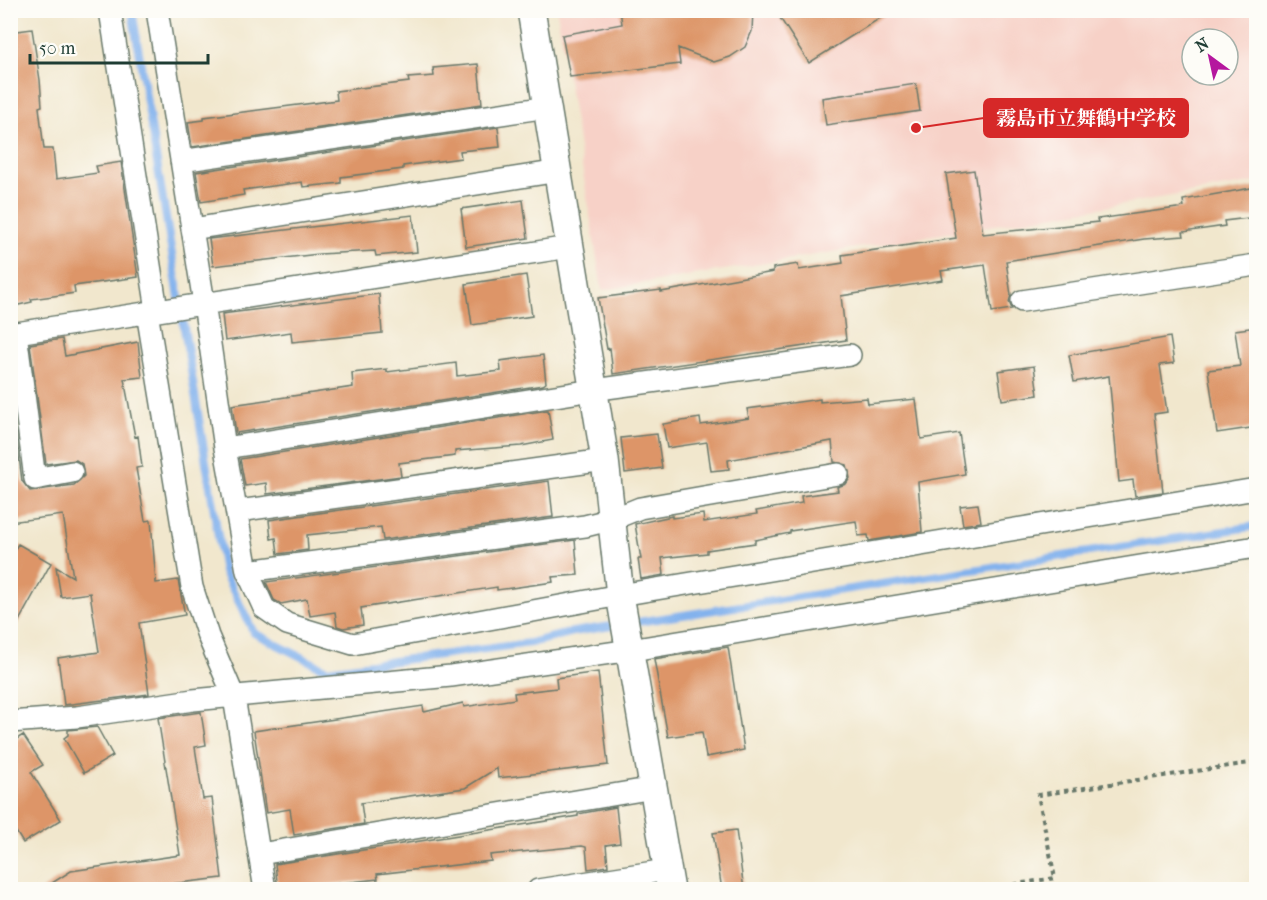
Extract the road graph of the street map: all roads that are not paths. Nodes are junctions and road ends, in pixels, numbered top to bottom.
1 (110, 10) edge
2 (157, 10) edge
3 (531, 10) edge
4 (548, 107) junction
5 (181, 161) junction
6 (560, 171) junction
7 (192, 230) junction
8 (569, 247) junction
9 (1257, 265) edge
10 (1022, 301) dead end
11 (200, 304) junction
12 (156, 311) junction
13 (13, 333) edge
14 (850, 356) dead end
15 (593, 390) junction
16 (225, 448) junction
17 (605, 460) junction
18 (72, 472) dead end
19 (838, 474) dead end
20 (1257, 489) edge
21 (238, 511) junction
22 (613, 519) junction
23 (1257, 547) edge
24 (247, 571) junction
25 (621, 599) junction
26 (630, 645) junction
27 (234, 697) junction
28 (10, 722) edge
29 (654, 788) junction
30 (260, 854) junction
31 (669, 880) edge
32 (265, 890) edge
33 (538, 890) edge

1 - 12 street
2 - 5 street
3 - 4 street
4 - 5 street
4 - 6 street
5 - 7 street
6 - 7 street
6 - 8 street
7 - 11 street
8 - 11 street
8 - 15 street
9 - 10 street
11 - 12 street
11 - 16 street
12 - 13 street
12 - 27 street
13 - 18 street
14 - 15 street
15 - 16 street
15 - 17 street
16 - 21 street
17 - 21 street
17 - 22 street
19 - 22 street
20 - 25 street
21 - 24 street
22 - 24 street
22 - 25 street
23 - 26 street
24 - 25 street
25 - 26 street
26 - 27 street
26 - 29 street
27 - 28 street
27 - 30 street
29 - 30 street
29 - 31 street
30 - 32 street
31 - 33 street

